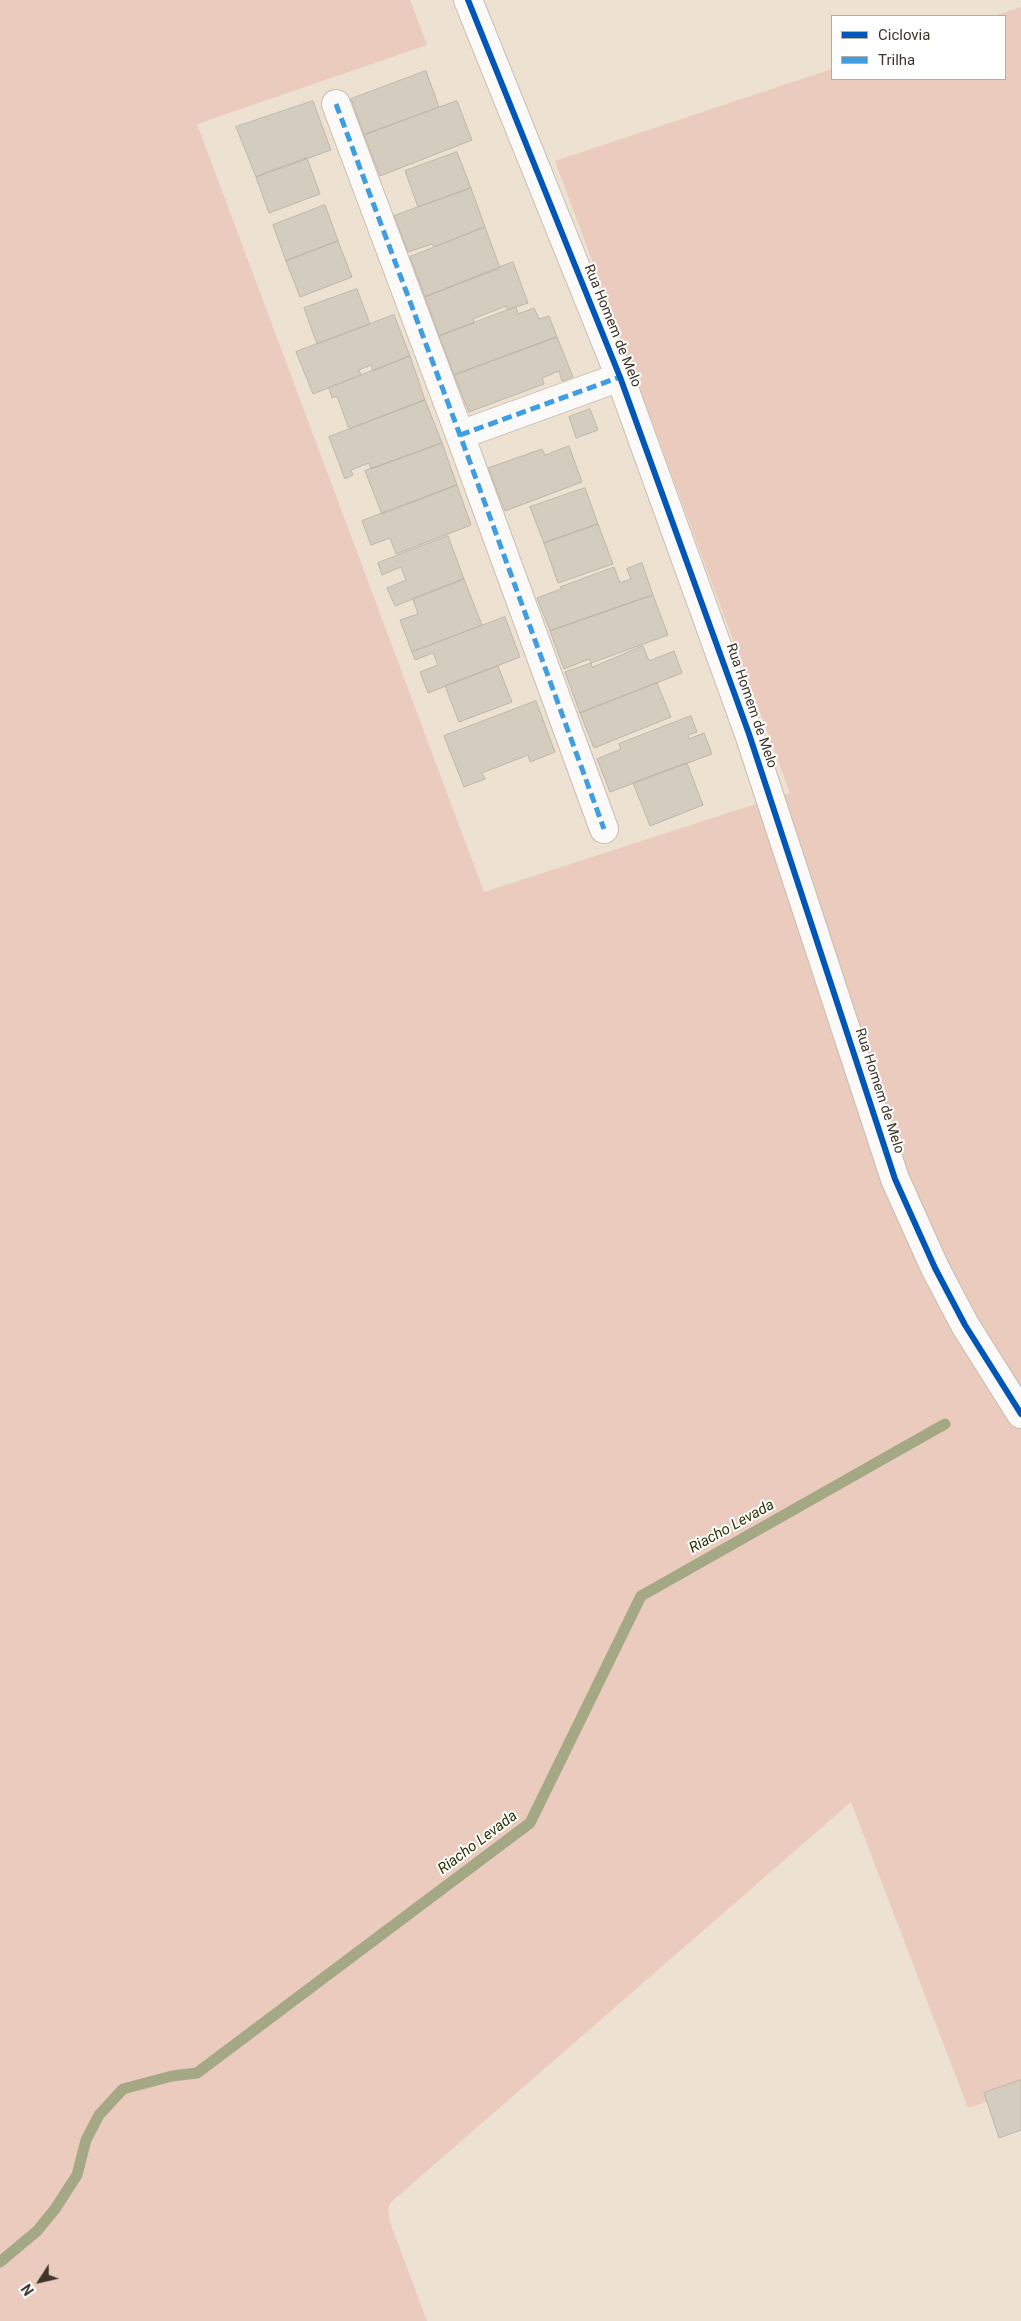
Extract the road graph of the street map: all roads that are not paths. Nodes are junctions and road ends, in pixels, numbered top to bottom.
1 (468, 0) edge
2 (336, 104) dead end
3 (620, 377) junction
4 (460, 435) junction
5 (604, 829) dead end
6 (1021, 1414) edge

1 - 3 street, Rua Homem de Melo
2 - 4 street
3 - 4 street
3 - 6 street, Rua Homem de Melo
4 - 5 street

